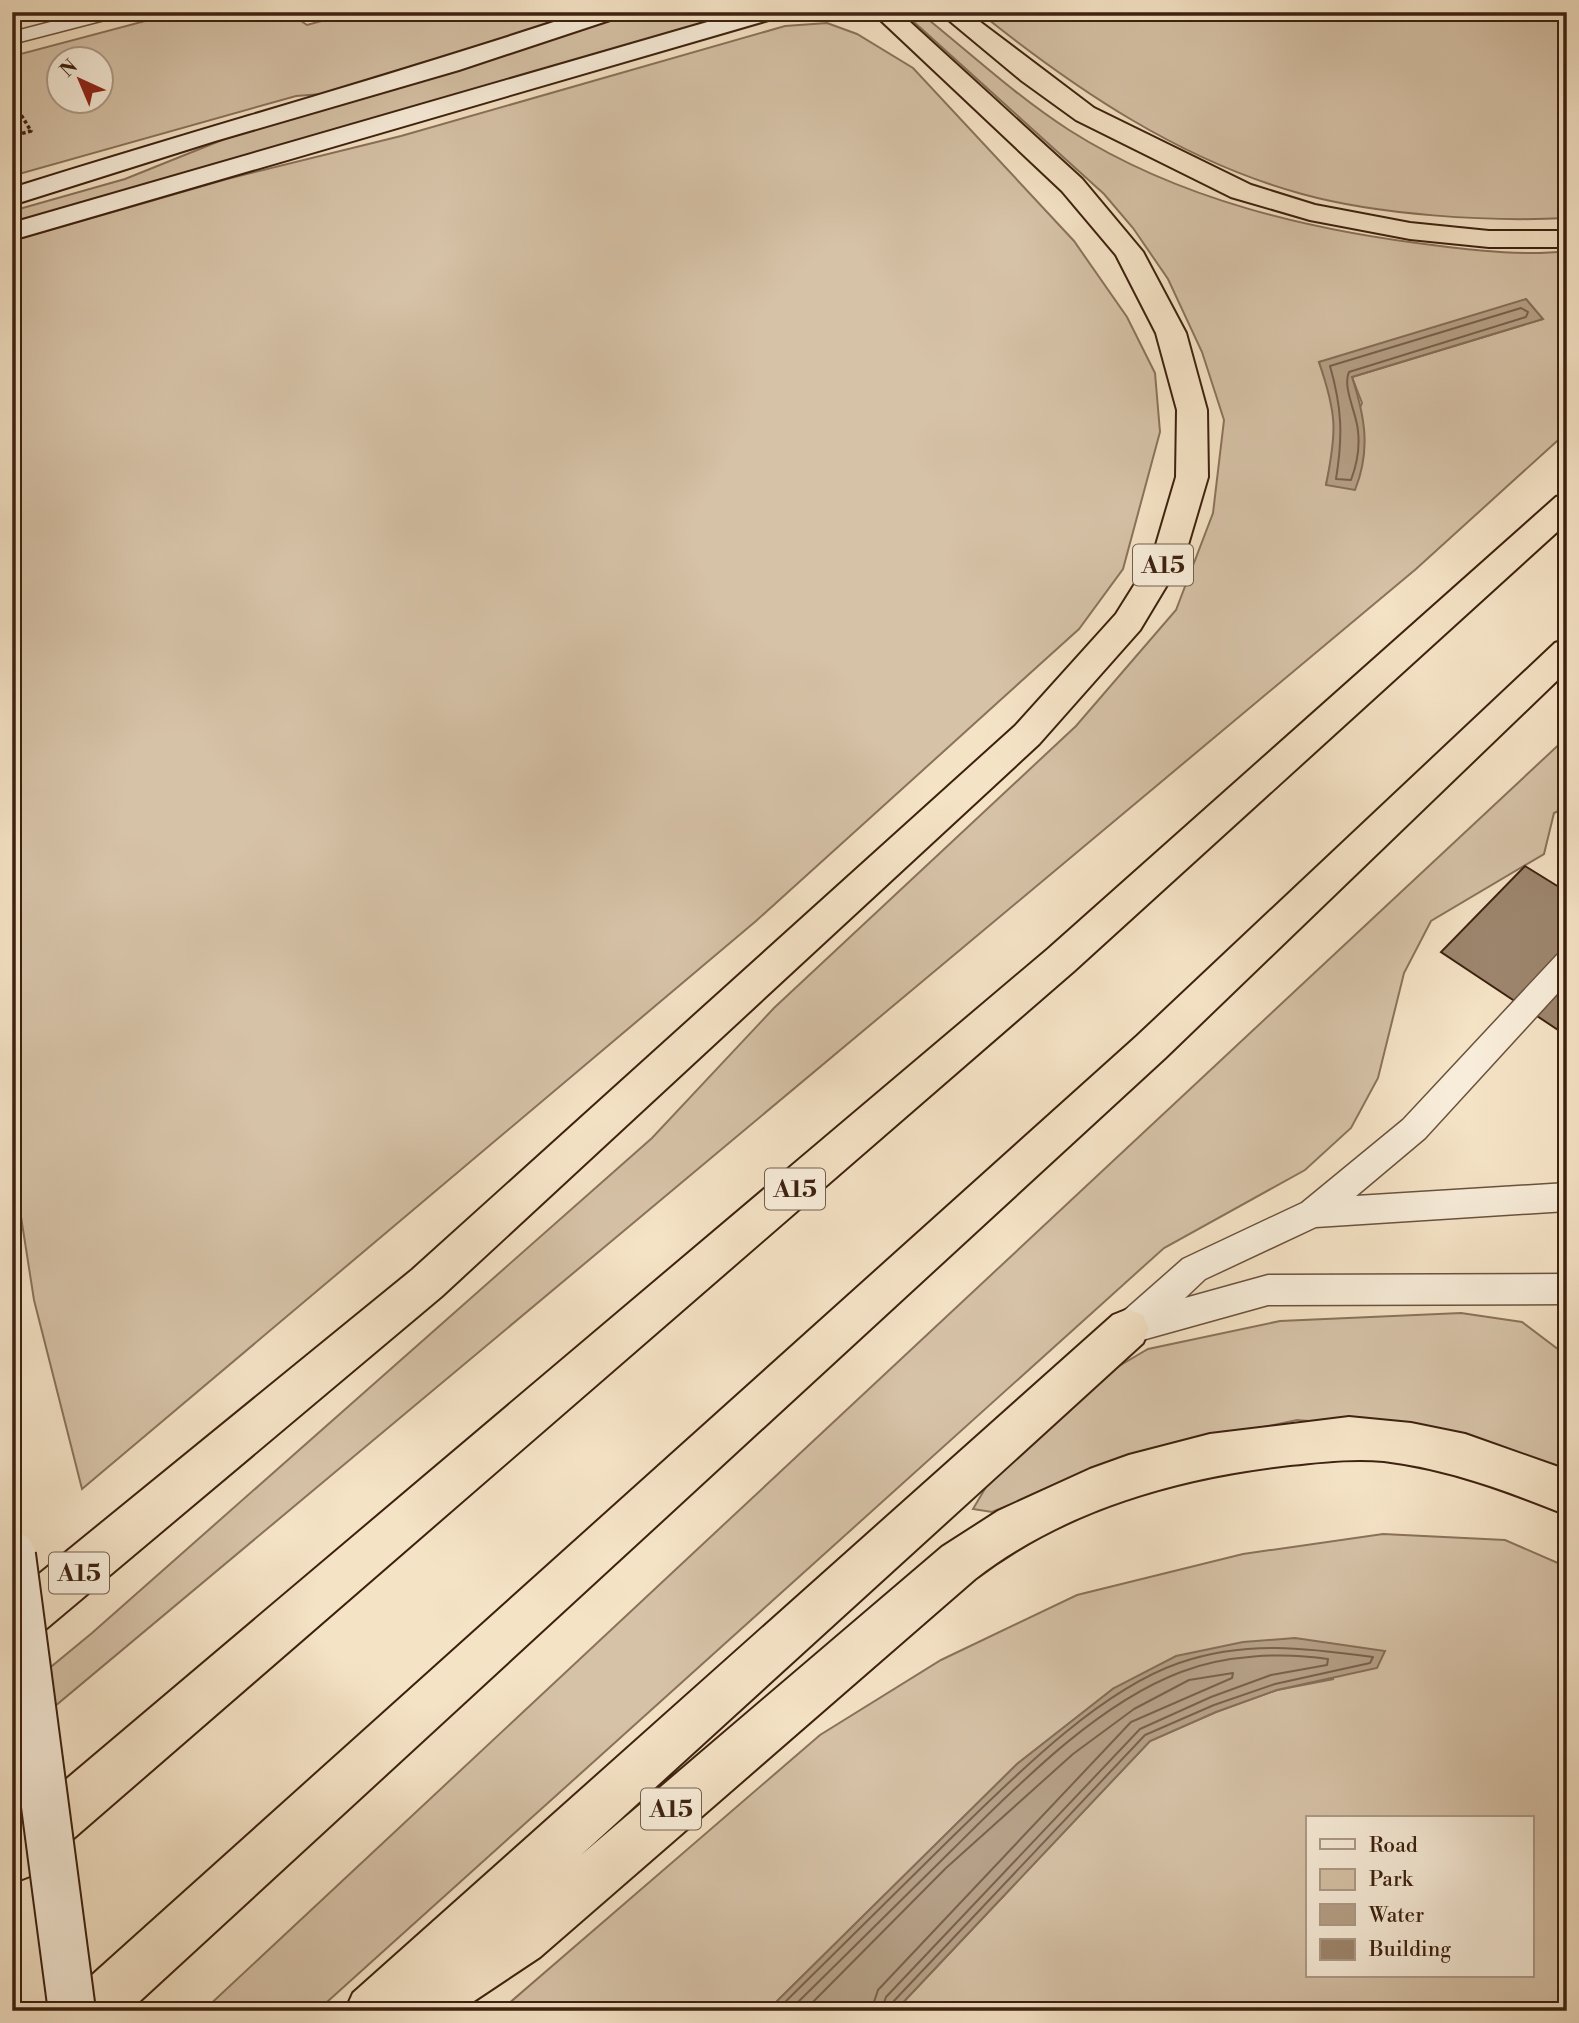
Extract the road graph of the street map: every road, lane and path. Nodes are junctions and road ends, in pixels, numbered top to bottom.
1 (113, 12) edge
2 (610, 12) edge
3 (770, 12) edge
4 (884, 12) edge
5 (951, 12) edge
6 (12, 38) edge
7 (12, 100) edge
8 (12, 136) edge
9 (12, 197) edge
10 (12, 232) edge
11 (1567, 239) edge
12 (1567, 505) edge
13 (1567, 651) edge
14 (1567, 964) edge
15 (1567, 1198) edge
16 (1313, 1213) junction
17 (1559, 1295) edge
18 (1128, 1329) junction
19 (1567, 1493) edge
20 (12, 1555) edge
21 (12, 1626) edge
22 (12, 1858) edge
23 (72, 2011) edge
24 (90, 2011) edge
25 (371, 2011) edge
26 (413, 2011) edge

1 - 6 lane
2 - 9 main road
3 - 10 main road
4 - 21 highway, A15
5 - 11 highway
7 - 8 path
12 - 22 highway, A15
13 - 24 highway
14 - 16 lane, A15
15 - 16 lane, A15
16 - 18 lane, A15
17 - 18 lane, A15
18 - 25 highway, A15
19 - 26 highway, A15
20 - 23 main road, bridge

